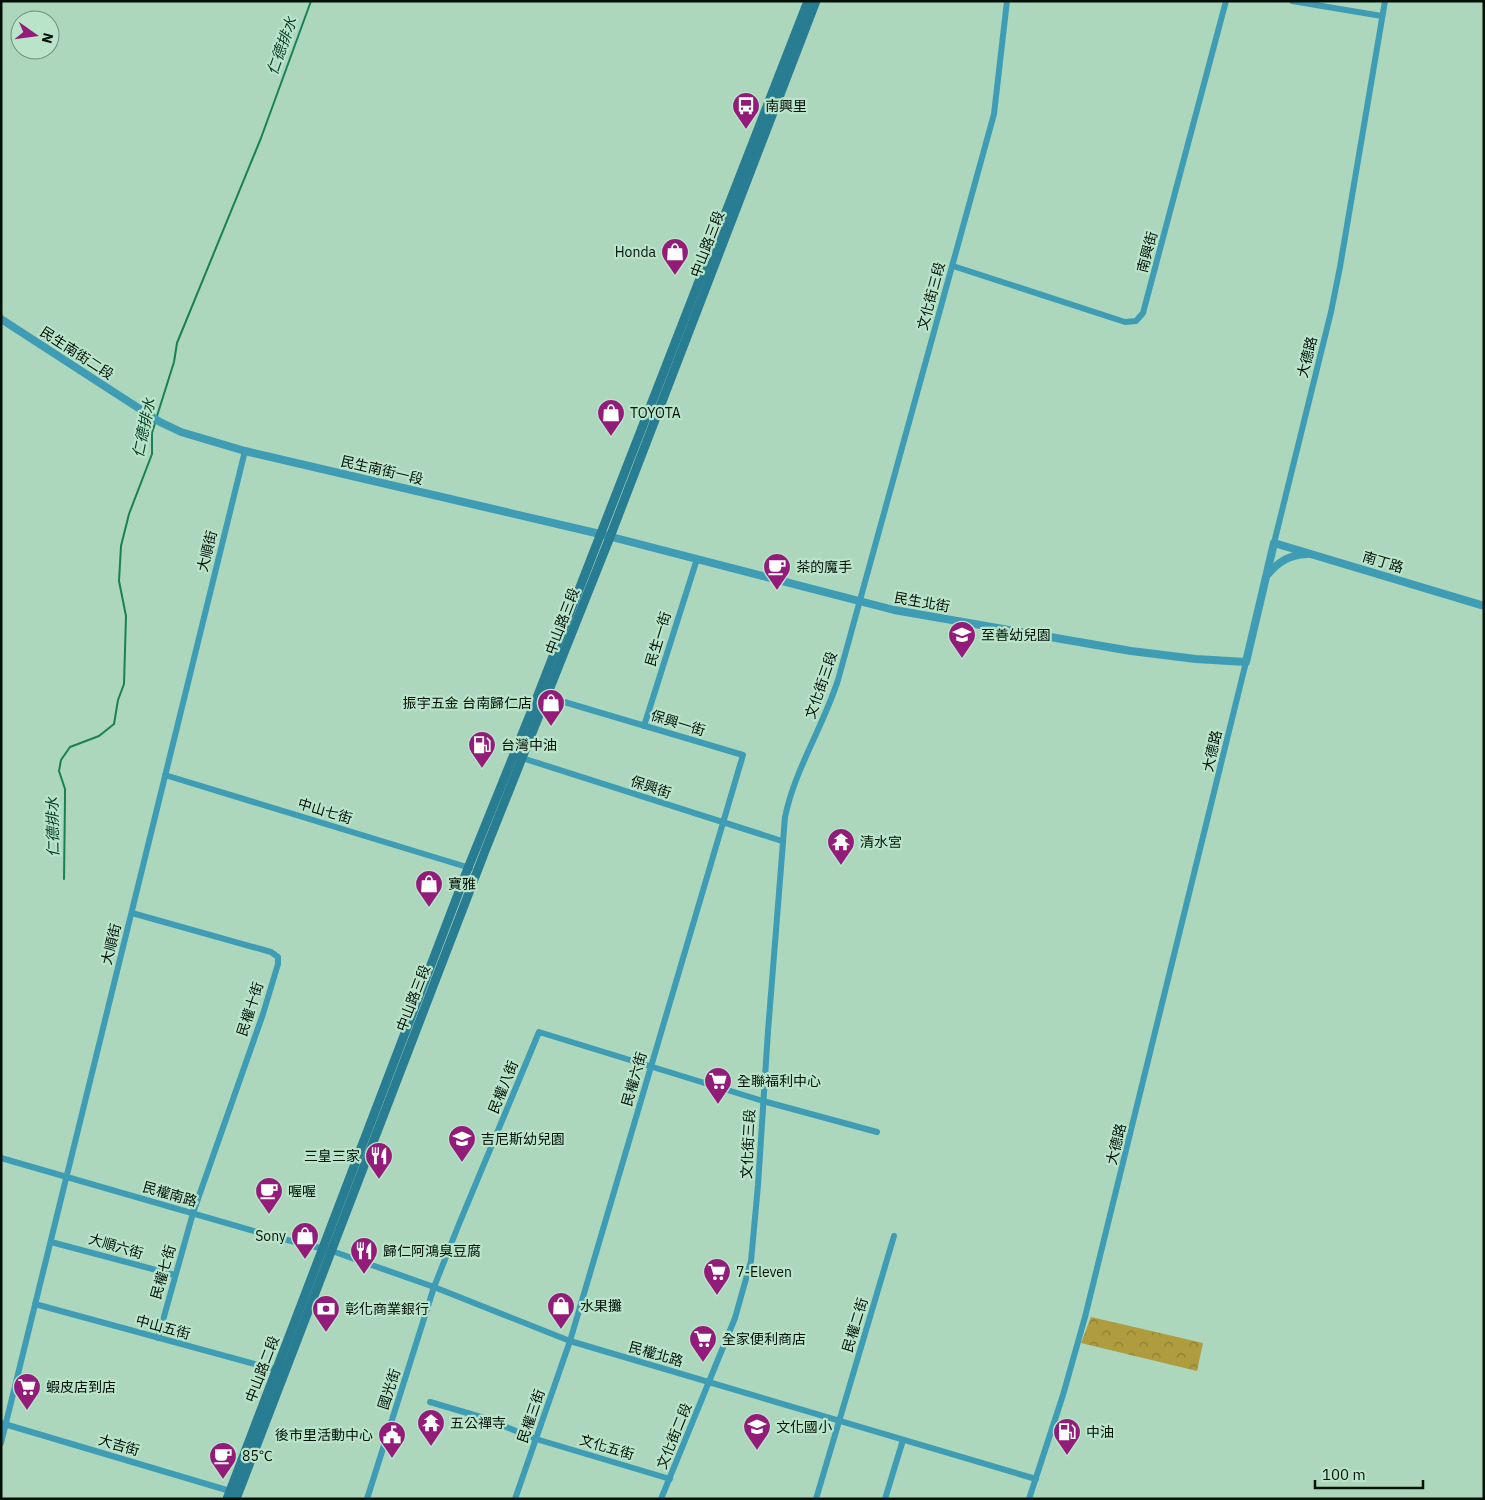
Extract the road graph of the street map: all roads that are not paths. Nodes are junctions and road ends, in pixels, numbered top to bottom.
1 (808, 1) edge
2 (816, 1) edge
3 (1006, 1) edge
4 (1226, 1) edge
5 (1292, 1) edge
6 (1385, 1) edge
7 (1382, 16) junction
8 (952, 266) junction
9 (1, 319) edge
10 (160, 422) joint
11 (245, 451) junction
12 (605, 536) junction
13 (1274, 543) junction
14 (1313, 554) junction
15 (697, 559) junction
16 (1266, 576) junction
17 (860, 602) junction
18 (1484, 606) edge
19 (1246, 662) junction
20 (542, 696) junction
21 (644, 726) junction
22 (518, 757) junction
23 (165, 776) junction
24 (722, 823) junction
25 (782, 841) junction
26 (473, 869) junction
27 (132, 913) junction
28 (651, 1066) junction
29 (763, 1101) junction
30 (877, 1132) dead end
31 (1, 1158) edge
32 (67, 1177) junction
33 (192, 1213) junction
34 (894, 1236) dead end
35 (51, 1242) junction
36 (327, 1250) junction
37 (175, 1275) junction
38 (434, 1288) junction
39 (36, 1304) junction
40 (158, 1338) junction
41 (570, 1341) junction
42 (280, 1371) junction
43 (708, 1382) junction
44 (430, 1402) dead end
45 (839, 1421) junction
46 (4, 1424) edge
47 (536, 1439) junction
48 (903, 1440) junction
49 (1, 1444) edge
50 (670, 1479) junction
51 (1036, 1479) junction
52 (231, 1496) edge
53 (366, 1499) edge
54 (515, 1499) edge
55 (661, 1499) edge
56 (816, 1499) edge
57 (886, 1499) edge
58 (1029, 1499) edge

1 - 12 main road, 中山路三段
2 - 12 main road, 中山路三段
3 - 8 street, 文化街三段
4 - 8 street, 南興街
5 - 7 street
6 - 7 street, 大德路
7 - 13 street, 大德路
8 - 17 street, 文化街三段
9 - 10 street, 民生南街二段
10 - 11 street, 民生南街一段
11 - 12 street, 民生南街一段
11 - 23 street, 大順街
12 - 15 street, 民生北街
12 - 20 main road, 中山路三段
13 - 14 street, 南丁路
13 - 16 street, 大德路
14 - 16 street
14 - 18 street, 南丁路
15 - 17 street, 民生北街
15 - 21 street, 民生一街
16 - 19 street, 大德路
17 - 19 street, 民生北街
17 - 25 street, 文化街三段
19 - 51 street, 大德路
20 - 21 street, 保興一街
20 - 22 main road, 中山路三段
21 - 24 street, 保興一街
22 - 24 street, 保興街
22 - 26 main road, 中山路三段
23 - 26 street, 中山七街
23 - 27 street, 大順街
24 - 25 street, 保興街
24 - 28 street, 民權六街
25 - 29 street, 文化街三段
26 - 36 main road, 中山路三段
27 - 32 street, 大順街
27 - 33 street, 民權十街
28 - 29 street
28 - 38 street, 民權八街
28 - 41 street, 民權六街
29 - 30 street
29 - 43 street, 文化街三段
31 - 32 street, 民權南路
32 - 33 street, 民權南路
32 - 35 street, 大順街
33 - 36 street, 民權南路
33 - 37 street, 民權七街
34 - 45 street, 民權二街
35 - 37 street, 大順六街
35 - 39 street, 大順街
36 - 38 street, 民權北路
36 - 42 main road, 中山路二段
37 - 40 street, 民權七街
38 - 41 street, 民權北路
38 - 53 street, 國光街
39 - 40 street, 中山五街
39 - 46 street, 大順街
40 - 42 street, 中山五街
41 - 43 street, 民權北路
41 - 47 street, 民權三街
42 - 52 main road, 中山路二段
43 - 45 street, 民權北路
43 - 50 street, 文化街二段
44 - 47 street, 文化五街
45 - 48 street, 民權北路
45 - 56 street, 民權二街
46 - 49 street, 大順街
46 - 52 street, 大吉街
47 - 50 street, 文化五街
47 - 54 street, 民權三街
48 - 51 street, 民權北路
48 - 57 street
50 - 55 street, 文化街二段
51 - 58 street, 大德路

